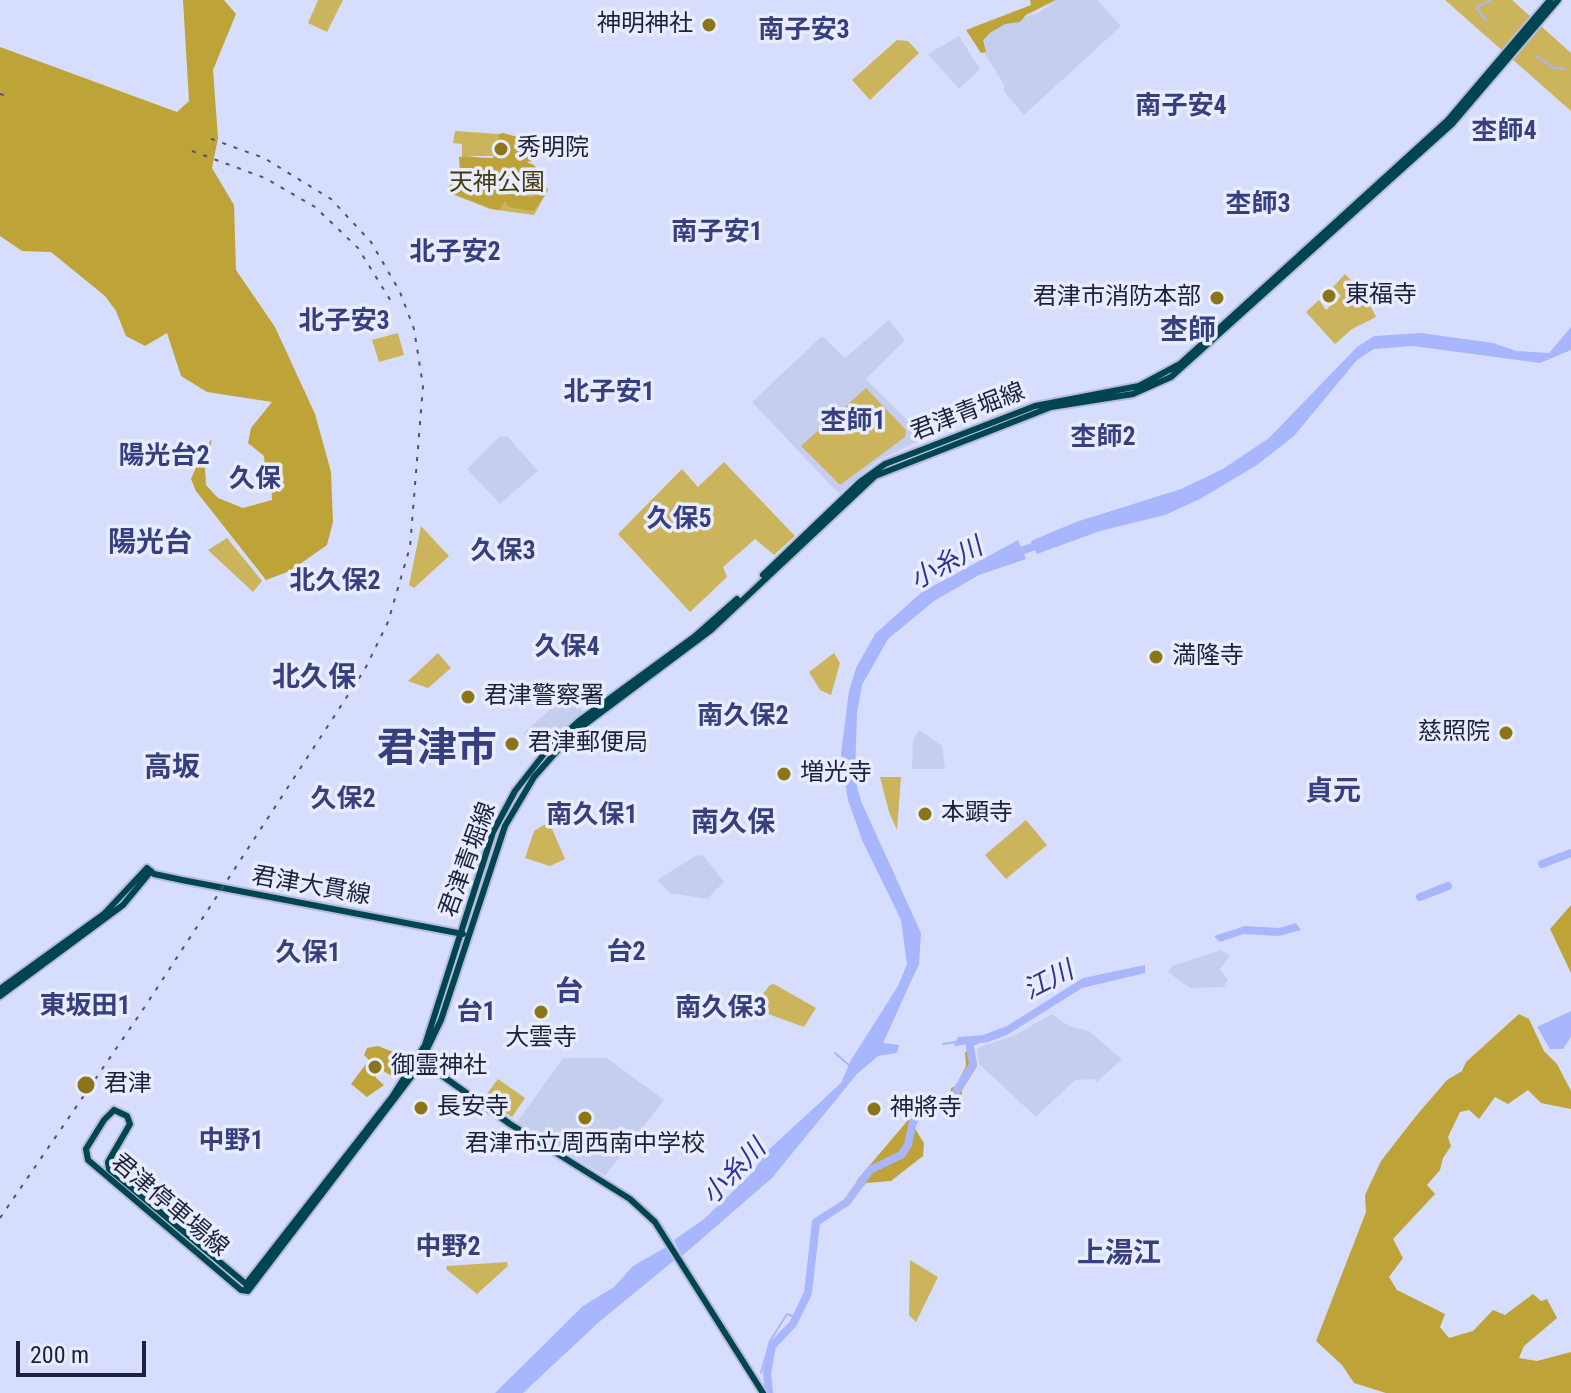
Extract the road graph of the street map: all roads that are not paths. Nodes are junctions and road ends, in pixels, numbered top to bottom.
1 (1550, 0) edge
2 (1558, 0) edge
3 (149, 870) junction
4 (464, 934) junction
5 (0, 989) edge
6 (0, 996) edge
7 (419, 1060) junction
8 (247, 1288) junction
9 (763, 1393) edge

1 - 4 main road, 君津青堀線
2 - 4 main road, 君津青堀線
3 - 4 main road, 君津大貫線
3 - 5 main road
3 - 6 main road
4 - 7 main road, 君津青堀線
7 - 8 main road, 君津停車場線
7 - 9 main road
8 - 8 main road, 君津停車場線

